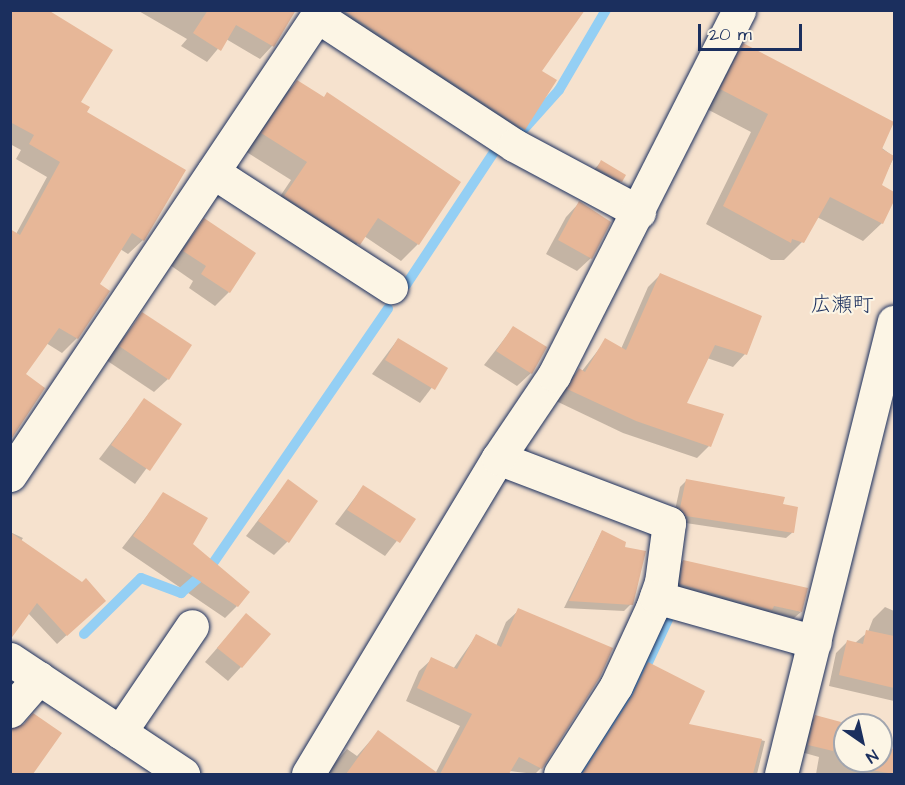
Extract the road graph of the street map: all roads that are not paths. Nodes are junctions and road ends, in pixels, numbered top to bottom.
1 (739, 10) edge
2 (319, 13) edge
3 (213, 172) junction
4 (639, 213) junction
5 (391, 287) dead end
6 (894, 322) edge
7 (498, 458) junction
8 (10, 475) edge
9 (654, 602) junction
10 (192, 626) dead end
11 (815, 642) junction
12 (10, 659) edge
13 (39, 678) junction
14 (10, 711) edge
15 (120, 732) junction
16 (183, 774) edge
17 (308, 774) edge
18 (560, 774) edge
19 (781, 774) edge

1 - 4 street
2 - 3 street
2 - 4 street
3 - 5 street
3 - 8 street
4 - 7 street
6 - 11 street
7 - 9 street
7 - 17 street
9 - 11 street
9 - 18 street
10 - 15 street
11 - 19 street
12 - 13 street
13 - 14 street
13 - 15 street
15 - 16 street

